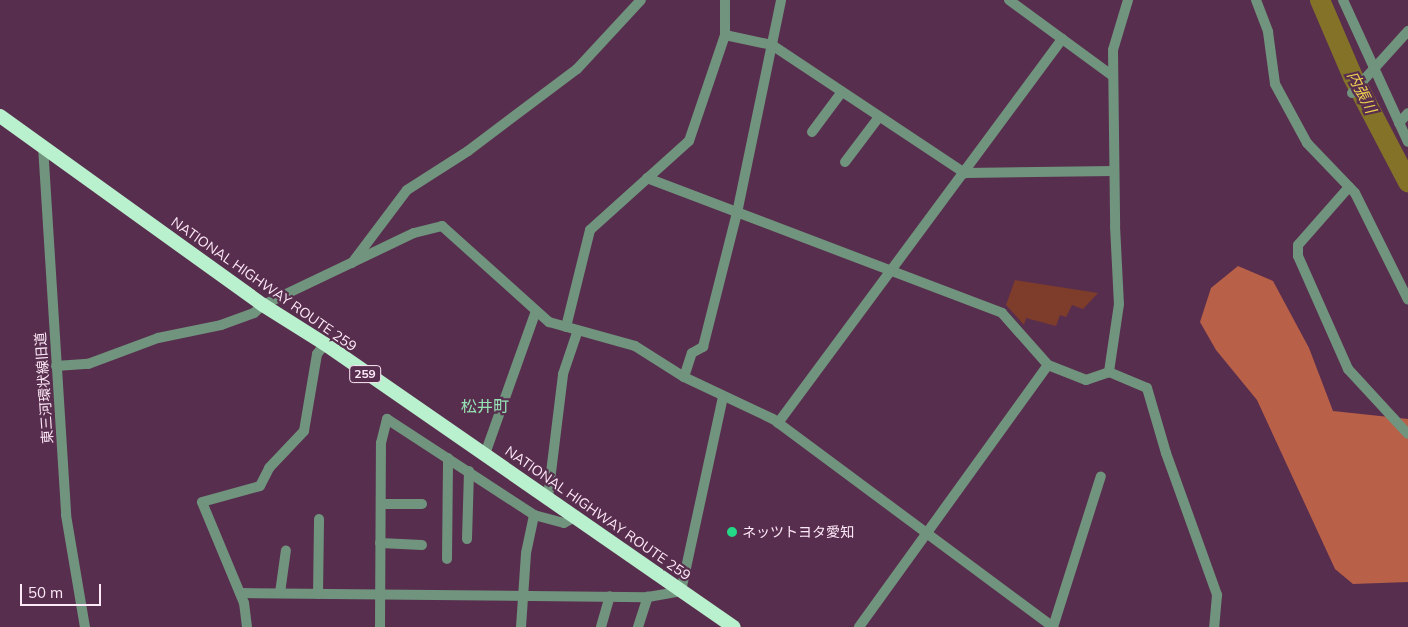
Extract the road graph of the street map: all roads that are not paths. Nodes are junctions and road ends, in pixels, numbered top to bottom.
1 (641, 0) edge
2 (725, 0) edge
3 (781, 0) edge
4 (1009, 0) edge
5 (1128, 0) edge
6 (1256, 0) edge
7 (1343, 0) edge
8 (1408, 31) edge
9 (725, 35) junction
10 (1062, 39) junction
11 (772, 45) junction
12 (1371, 72) junction
13 (1113, 76) junction
14 (841, 93) junction
15 (1352, 93) dead end
16 (1408, 113) edge
17 (0, 116) edge
18 (879, 118) junction
19 (1399, 123) junction
20 (812, 132) dead end
21 (1408, 142) edge
22 (42, 146) junction
23 (845, 162) dead end
24 (1114, 170) junction
25 (965, 173) junction
26 (647, 178) junction
27 (1349, 187) junction
28 (737, 213) junction
29 (350, 266) junction
30 (889, 272) junction
31 (1408, 300) edge
32 (262, 306) junction
33 (536, 311) junction
34 (566, 327) junction
35 (578, 330) junction
36 (325, 344) junction
37 (1048, 365) junction
38 (56, 366) junction
39 (1108, 372) junction
40 (684, 377) junction
41 (723, 397) junction
42 (778, 423) junction
43 (1408, 434) edge
44 (485, 454) junction
45 (448, 458) junction
46 (469, 471) junction
47 (1101, 476) dead end
48 (548, 497) junction
49 (381, 504) junction
50 (422, 504) dead end
51 (534, 515) junction
52 (575, 517) junction
53 (319, 519) dead end
54 (926, 532) junction
55 (467, 539) dead end
56 (380, 543) junction
57 (422, 545) dead end
58 (286, 550) dead end
59 (448, 559) dead end
60 (681, 591) junction
61 (240, 593) junction
62 (280, 593) junction
63 (318, 594) junction
64 (380, 594) junction
65 (522, 596) junction
66 (610, 596) junction
67 (648, 597) junction
68 (85, 627) edge
69 (247, 627) edge
70 (380, 627) edge
71 (521, 627) edge
72 (601, 627) edge
73 (638, 627) edge
74 (734, 627) edge
75 (859, 627) edge
76 (1053, 627) edge
77 (1214, 627) edge

1 - 29 street
2 - 9 street
3 - 11 street
4 - 10 street
5 - 13 street
6 - 27 street
7 - 12 street
8 - 12 street
9 - 11 street
9 - 26 street
10 - 13 street
10 - 25 street
11 - 14 street
11 - 28 street
12 - 15 street
12 - 19 street
13 - 24 street
14 - 18 street
14 - 20 street
16 - 19 street
17 - 22 highway, NATIONAL HIGHWAY ROUTE 259 / 259
18 - 23 street
18 - 25 street
19 - 21 street
22 - 32 highway, NATIONAL HIGHWAY ROUTE 259 / 259
22 - 38 street, 東三河環状線旧道
24 - 25 street
24 - 39 street
25 - 30 street
26 - 28 street
26 - 34 street
27 - 31 street
27 - 43 street
28 - 30 street
28 - 40 street
29 - 32 street
29 - 33 street
30 - 37 street
30 - 42 street
32 - 36 highway, NATIONAL HIGHWAY ROUTE 259 / 259
32 - 38 street
33 - 34 street
33 - 44 street
34 - 35 street
35 - 40 street
35 - 48 street
36 - 44 highway, NATIONAL HIGHWAY ROUTE 259 / 259
36 - 61 street
37 - 39 street
37 - 54 street
38 - 68 street, 東三河環状線旧道
39 - 77 street
40 - 41 street
41 - 42 street
41 - 60 street
42 - 54 street
44 - 48 highway, NATIONAL HIGHWAY ROUTE 259 / 259
45 - 46 street
45 - 49 street
45 - 59 street
46 - 51 street
46 - 55 street
47 - 76 street
48 - 52 highway, NATIONAL HIGHWAY ROUTE 259 / 259
49 - 50 street
49 - 56 street
51 - 52 street
51 - 65 street
52 - 60 highway, NATIONAL HIGHWAY ROUTE 259 / 259
53 - 63 street
54 - 75 street
54 - 76 street
56 - 57 street
56 - 64 street
58 - 62 street
60 - 67 street
60 - 74 highway, NATIONAL HIGHWAY ROUTE 259 / 259
61 - 62 street
61 - 69 street
62 - 63 street
63 - 64 street
64 - 65 street
64 - 70 street
65 - 66 street
65 - 71 street
66 - 67 street
66 - 72 street
67 - 73 street

